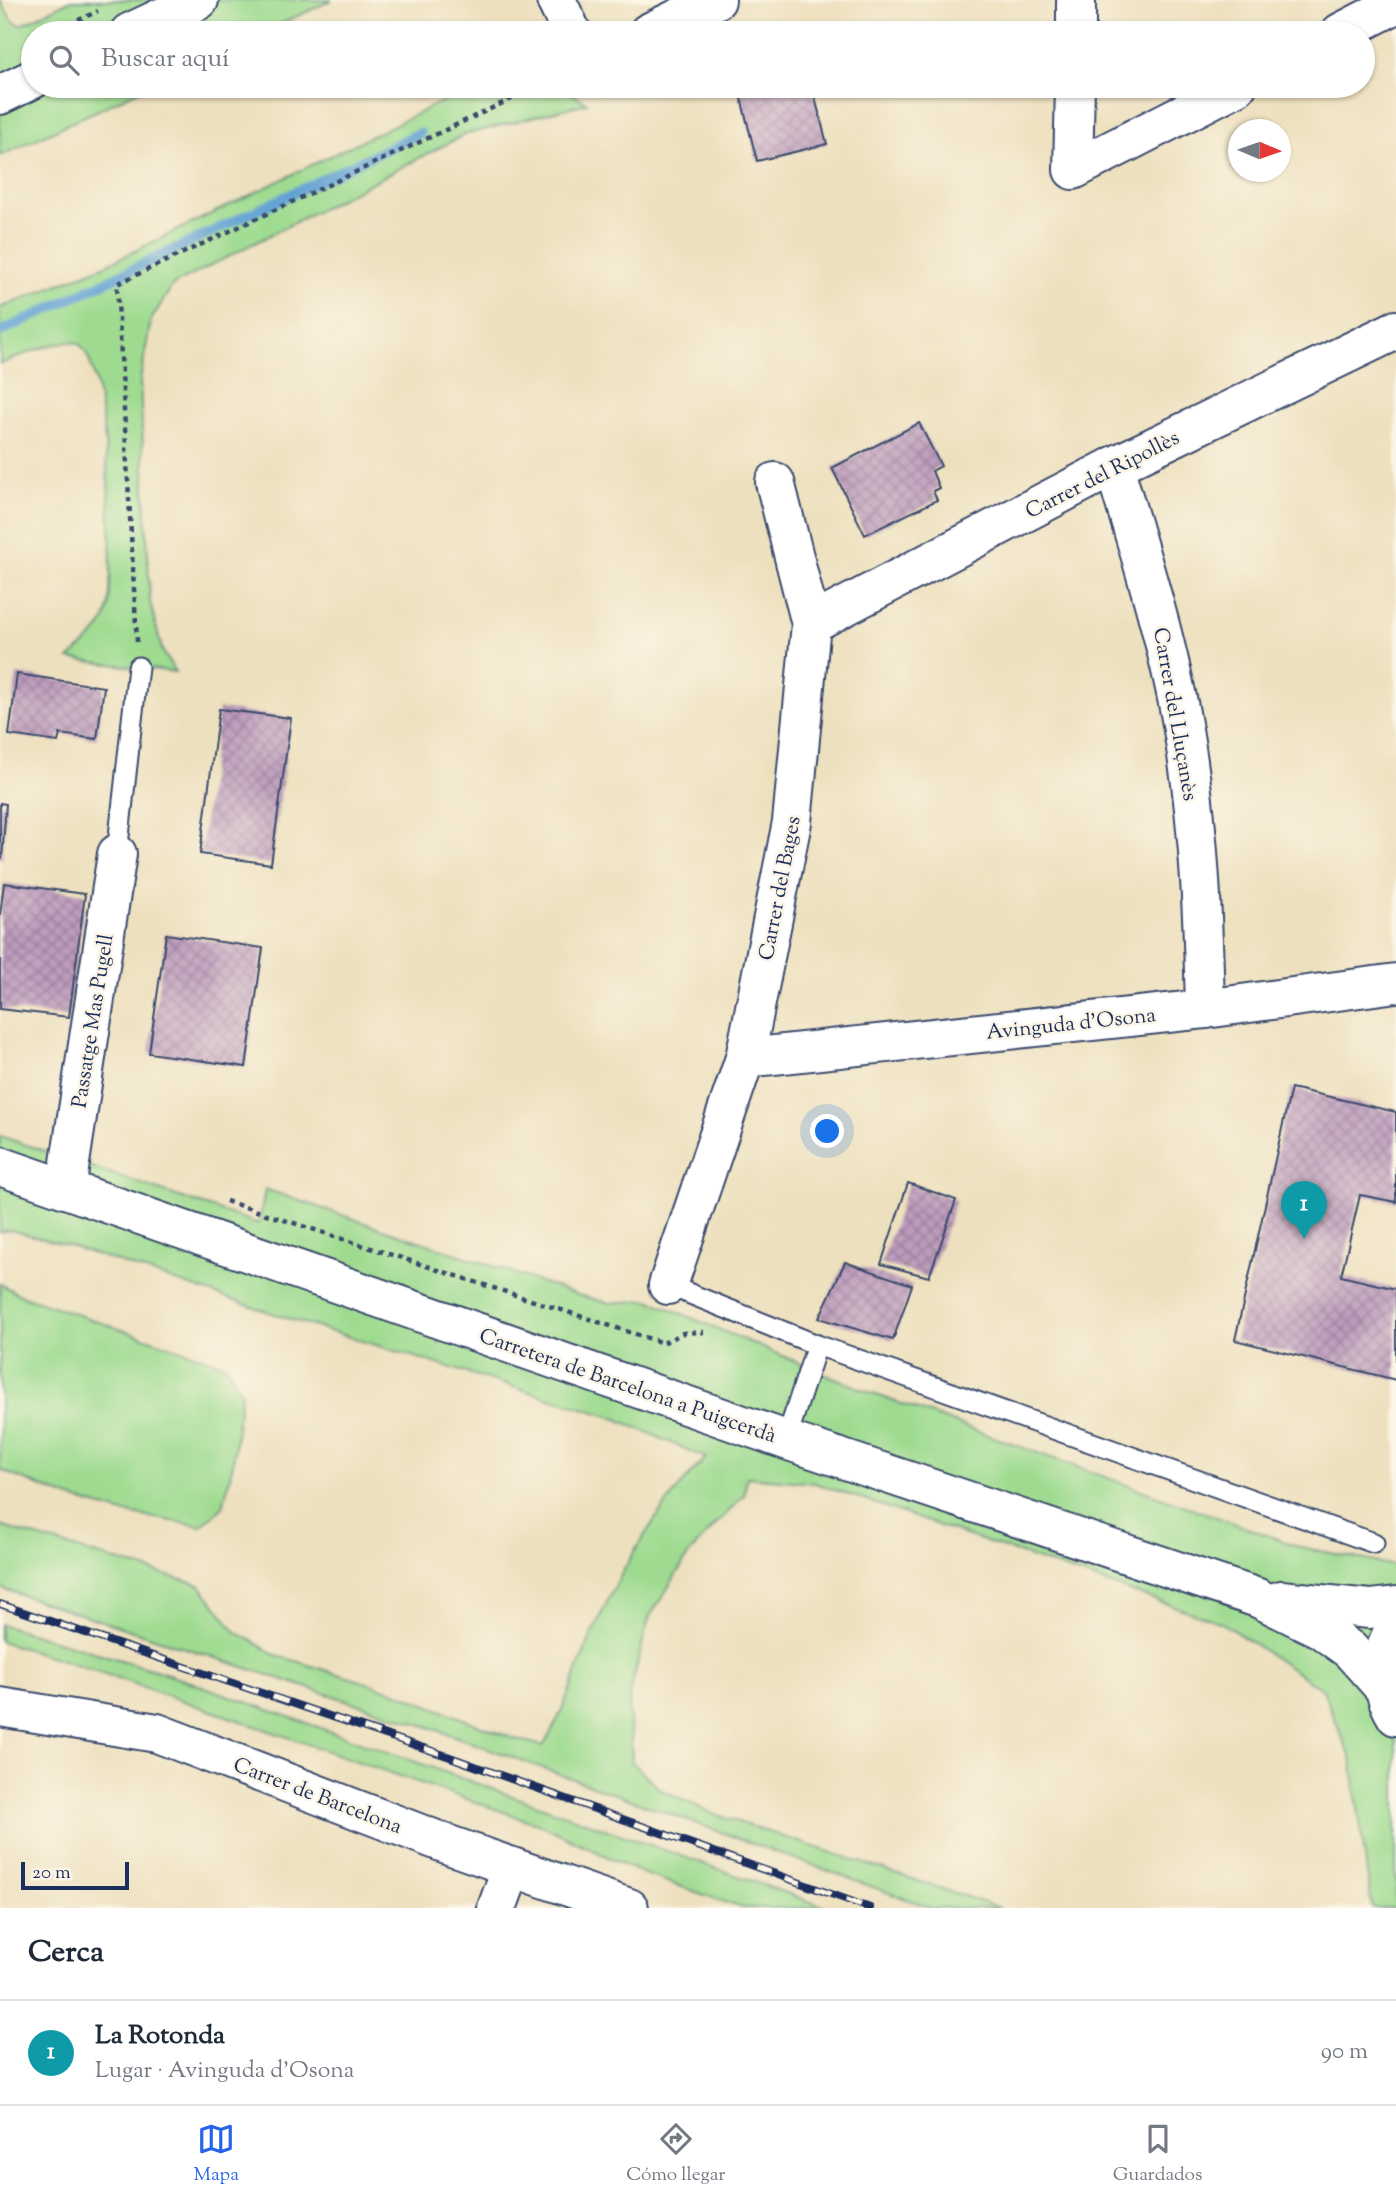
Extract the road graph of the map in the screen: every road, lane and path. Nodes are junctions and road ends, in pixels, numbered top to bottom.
1 (199, 0) edge
2 (556, 0) edge
3 (716, 0) edge
4 (1076, 0) edge
5 (1396, 4) edge
6 (119, 19) edge
7 (566, 21) edge
8 (673, 21) edge
9 (1076, 21) edge
10 (1363, 21) edge
11 (21, 84) edge
12 (0, 94) edge
13 (513, 98) edge
14 (1075, 98) edge
15 (1214, 98) edge
16 (1396, 330) edge
17 (1114, 466) junction
18 (775, 482) dead end
19 (811, 624) junction
20 (138, 667) joint
21 (117, 854) joint
22 (1396, 984) edge
23 (1205, 1009) junction
24 (746, 1058) junction
25 (0, 1166) edge
26 (66, 1189) junction
27 (216, 1198) dead end
28 (668, 1285) joint
29 (708, 1332) dead end
30 (817, 1345) junction
31 (786, 1440) junction
32 (1374, 1542) dead end
33 (1258, 1598) junction
34 (1396, 1606) edge
35 (1396, 1627) edge
36 (1390, 1702) edge
37 (0, 1707) edge
38 (512, 1867) junction
39 (497, 1908) edge
40 (629, 1908) edge

1 - 6 street
2 - 7 street
3 - 8 street
4 - 9 street
5 - 10 street
11 - 12 street
13 - 20 path
14 - 15 street
16 - 17 street, Carrer del Ripollès
17 - 19 street, Carrer del Ripollès
17 - 23 street, Carrer del Lluçanès
18 - 19 street, Carrer del Bages
19 - 24 street, Carrer del Bages
20 - 21 lane
21 - 26 street, Passatge Mas Pugell
22 - 23 street, Avinguda d'Osona
23 - 24 street, Avinguda d'Osona
24 - 28 street, Carrer del Bages
25 - 26 street, Carretera de Barcelona a Puigcerdà
26 - 31 street, Carretera de Barcelona a Puigcerdà
27 - 29 path
28 - 30 lane
30 - 31 lane
30 - 32 lane
31 - 33 street, Carretera de Barcelona a Puigcerdà
33 - 34 street, Carretera de Barcelona a Puigcerdà
33 - 36 street, Carretera de Barcelona a Puigcerdà
35 - 36 street
37 - 38 street, Carrer de Barcelona
38 - 39 street
38 - 40 street, Carrer de Barcelona

